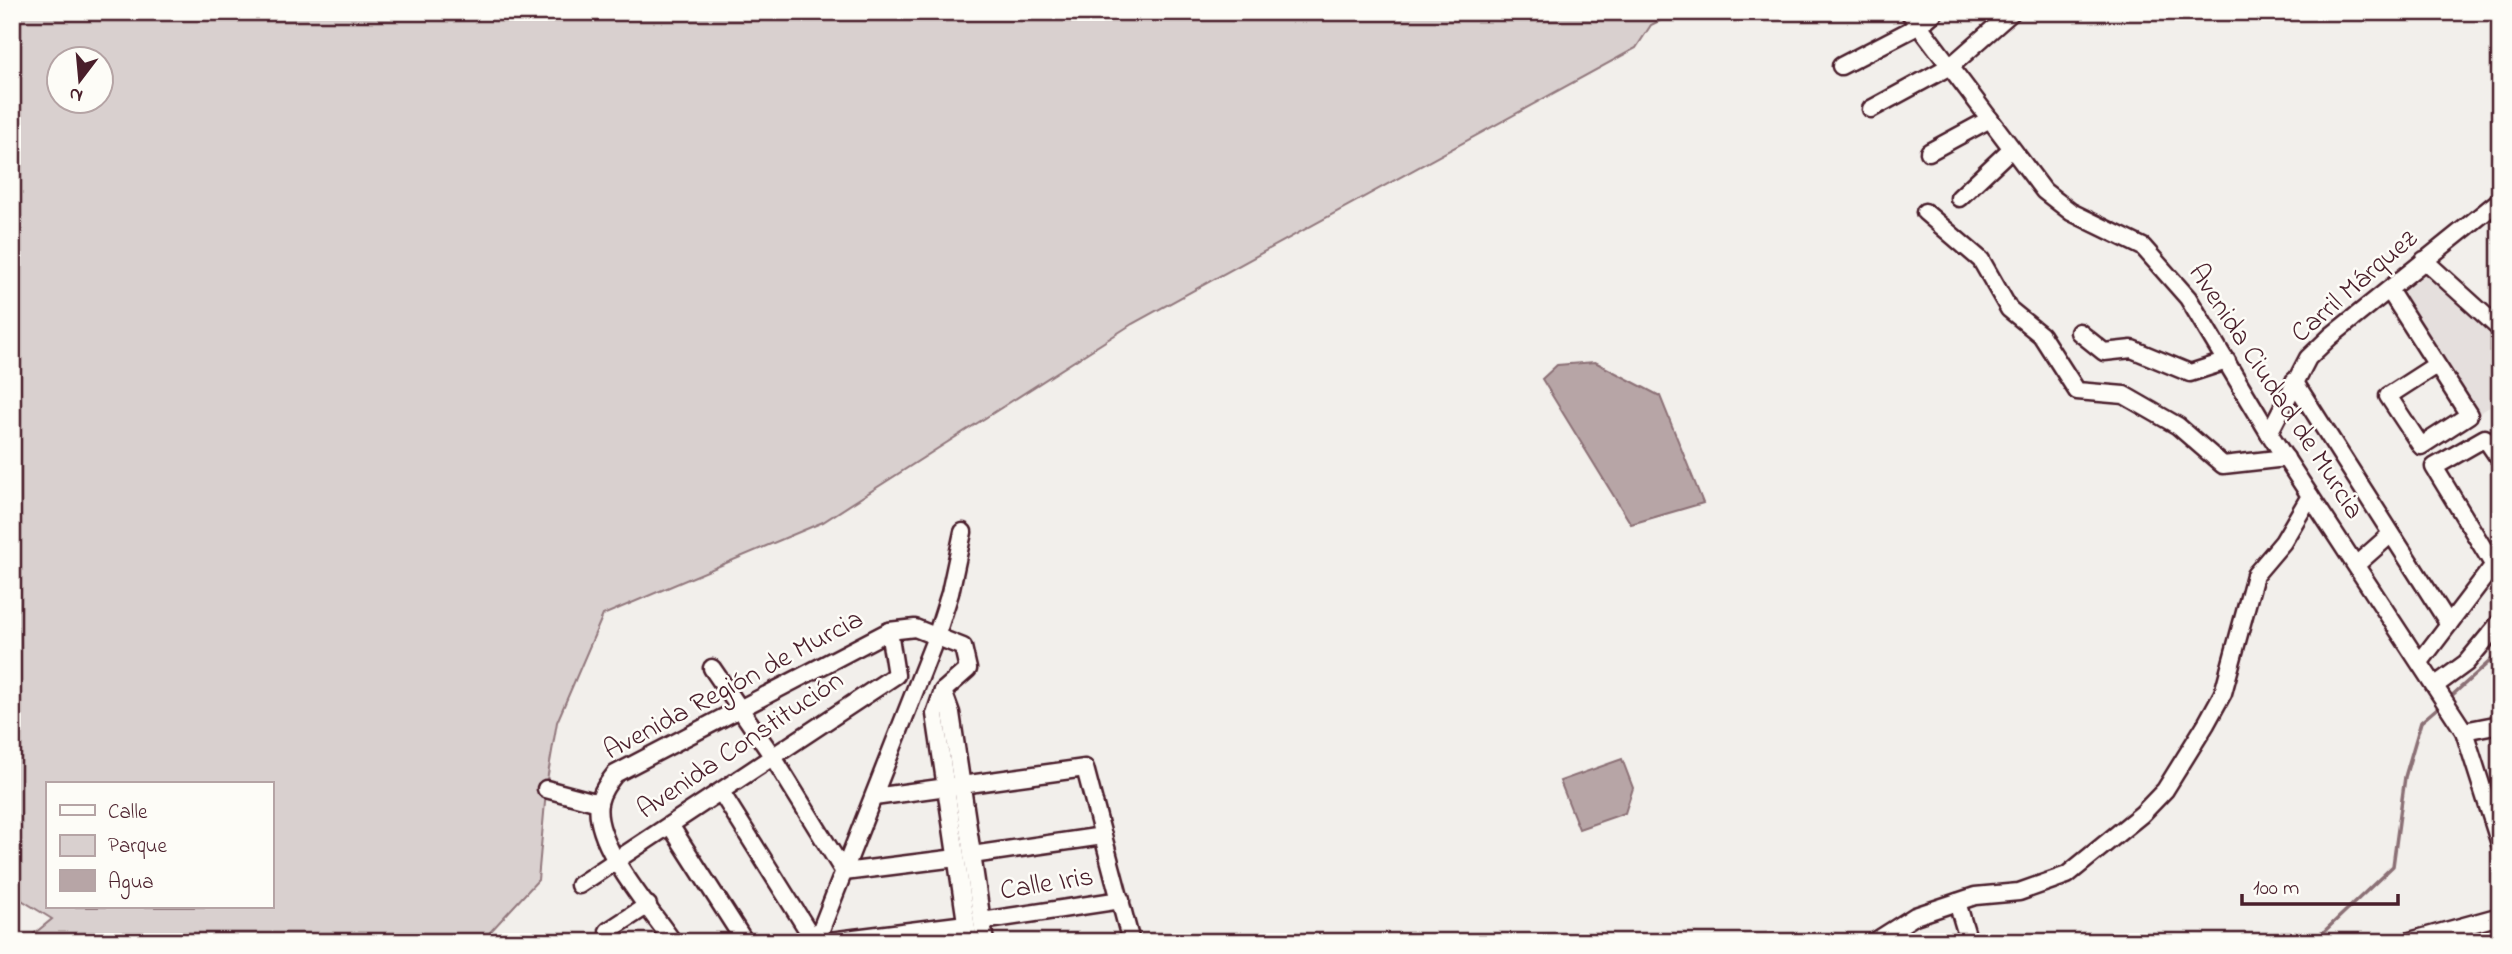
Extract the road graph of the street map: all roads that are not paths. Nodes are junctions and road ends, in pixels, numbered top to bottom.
1 (1909, 12) edge
2 (1936, 12) edge
3 (2012, 12) edge
4 (1920, 25) junction
5 (1952, 65) junction
6 (1841, 66) dead end
7 (1871, 109) dead end
8 (1990, 119) junction
9 (2011, 149) junction
10 (1928, 152) dead end
11 (1959, 198) dead end
12 (2500, 200) edge
13 (1925, 212) dead end
14 (2424, 260) junction
15 (2389, 290) junction
16 (2500, 329) edge
17 (2079, 332) dead end
18 (2227, 361) junction
19 (2436, 365) junction
20 (2294, 381) junction
21 (2269, 433) junction
22 (2286, 458) junction
23 (2500, 460) edge
24 (2311, 496) junction
25 (963, 532) dead end
26 (2391, 534) junction
27 (2496, 560) edge
28 (2356, 565) junction
29 (2500, 622) edge
30 (2449, 624) junction
31 (889, 631) junction
32 (936, 637) junction
33 (2420, 662) junction
34 (712, 668) dead end
35 (2436, 685) junction
36 (742, 710) junction
37 (2500, 724) edge
38 (2464, 731) junction
39 (773, 757) junction
40 (954, 788) junction
41 (546, 789) dead end
42 (721, 792) junction
43 (874, 797) junction
44 (599, 803) junction
45 (670, 825) junction
46 (1103, 836) junction
47 (2500, 845) edge
48 (964, 857) junction
49 (617, 860) junction
50 (844, 872) junction
51 (579, 886) dead end
52 (1121, 900) junction
53 (1957, 902) junction
54 (648, 905) junction
55 (2500, 916) edge
56 (974, 922) junction
57 (608, 931) dead end
58 (673, 942) edge
59 (745, 942) edge
60 (815, 942) edge
61 (822, 942) edge
62 (969, 942) edge
63 (985, 942) edge
64 (1131, 942) edge
65 (1874, 942) edge
66 (1969, 942) edge
67 (2406, 942) edge

1 - 4 street, Avenida Ciudad de Murcia
2 - 4 street
3 - 5 street
4 - 5 street, Avenida Ciudad de Murcia
4 - 6 street
5 - 7 street
5 - 8 street, Avenida Ciudad de Murcia
8 - 9 street, Avenida Ciudad de Murcia
8 - 10 street
9 - 11 street
9 - 18 street, Avenida Ciudad de Murcia
12 - 14 street, Carril Márquez
13 - 22 street
14 - 15 street, Carril Márquez
14 - 16 street
15 - 19 street
15 - 20 street, Carril Márquez
17 - 18 street
18 - 21 street, Avenida Ciudad de Murcia
19 - 19 street
20 - 21 street, Carril Márquez
20 - 26 street
21 - 22 street, Avenida Ciudad de Murcia
22 - 24 street, Avenida Ciudad de Murcia
23 - 27 street
24 - 28 street, Avenida Ciudad de Murcia
24 - 53 street
25 - 32 street
26 - 28 street
26 - 30 street
27 - 30 street
28 - 33 street, Avenida Ciudad de Murcia
29 - 35 street
30 - 33 street
31 - 32 street, Avenida Región de Murcia
31 - 36 street, Avenida Región de Murcia
31 - 39 street, Avenida Constitución
32 - 40 street, Avenida Región de Murcia
32 - 43 street
33 - 35 street, Avenida Ciudad de Murcia
34 - 36 street
35 - 38 street, Avenida Ciudad de Murcia
36 - 39 street
36 - 44 street, Avenida Región de Murcia
37 - 38 street
38 - 47 street, Avenida Ciudad de Murcia
39 - 42 street, Avenida Constitución
39 - 50 street
40 - 43 street
40 - 46 street
40 - 48 street
41 - 44 street
42 - 45 street, Avenida Constitución
42 - 60 street
43 - 50 street
44 - 49 street, Avenida Región de Murcia
45 - 49 street, Avenida Constitución
45 - 59 street
46 - 48 street
46 - 52 street
48 - 50 street
48 - 56 street
49 - 51 street, Avenida Constitución
49 - 54 street, Avenida Región de Murcia
50 - 60 street
52 - 56 street, Calle Iris
52 - 64 street
53 - 65 street
53 - 66 street
54 - 57 street
54 - 58 street, Avenida Región de Murcia
55 - 67 street
56 - 61 street, Calle Iris
56 - 62 street
56 - 63 street

